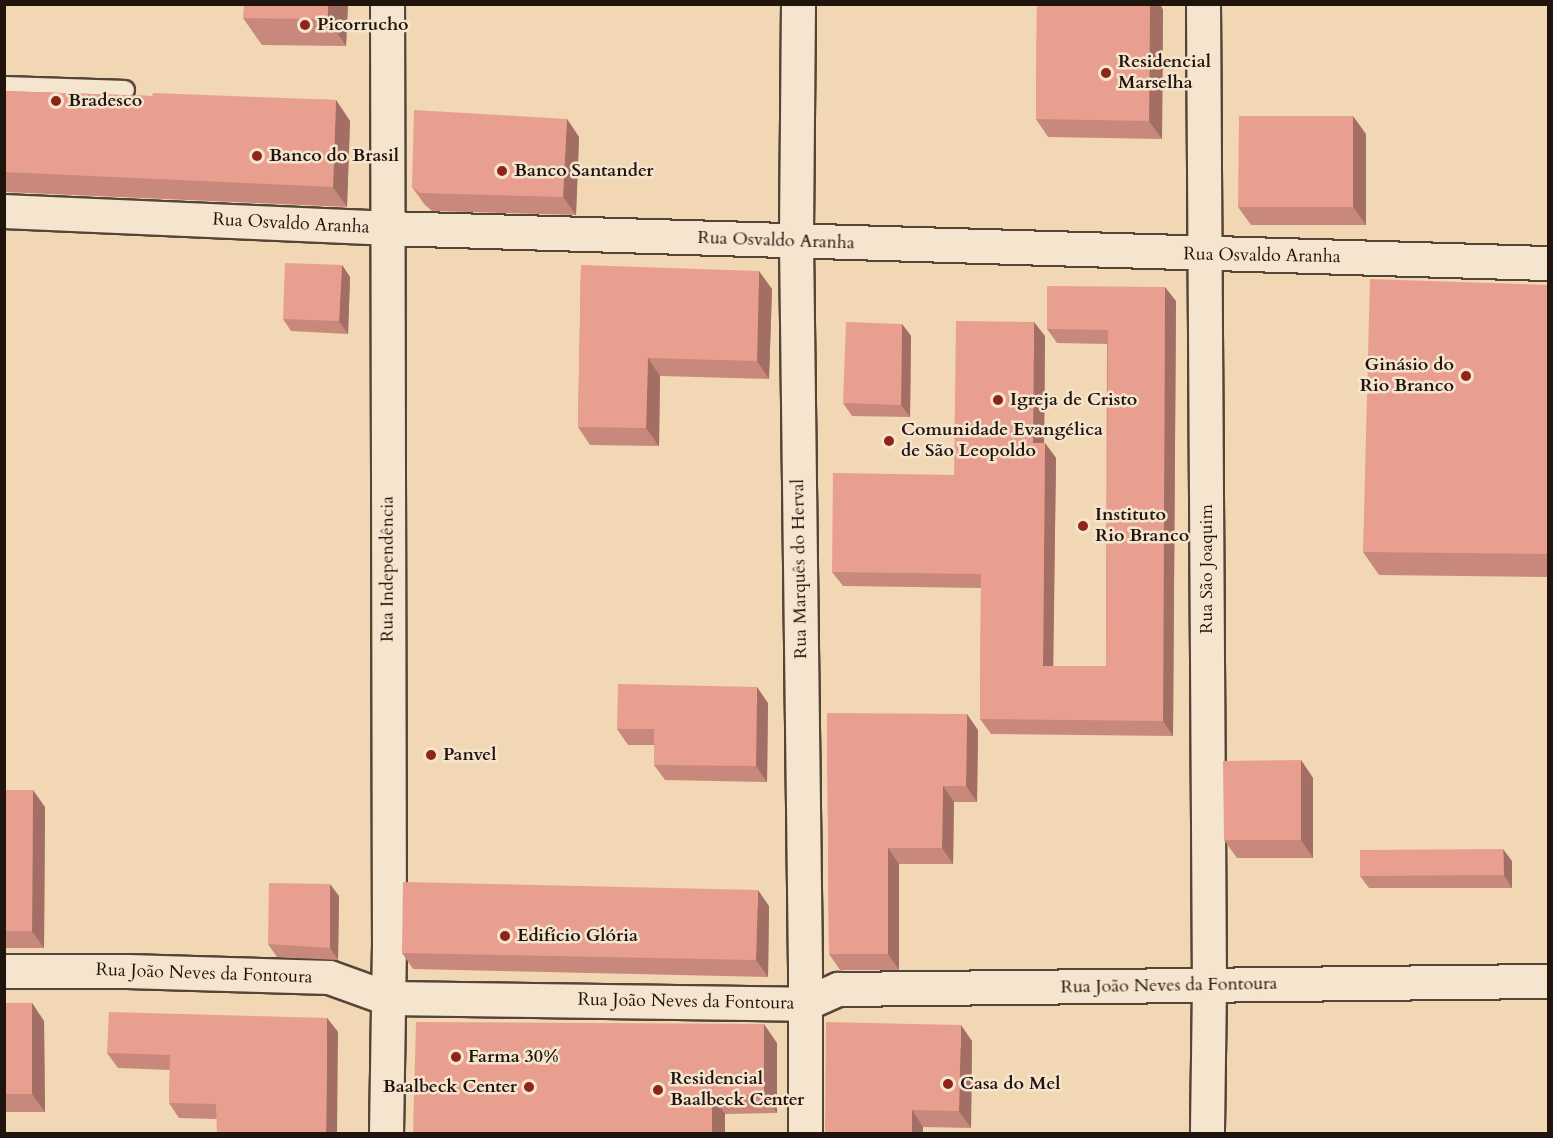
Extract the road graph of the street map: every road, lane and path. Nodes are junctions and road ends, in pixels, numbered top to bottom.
1 (387, 4) edge
2 (798, 4) edge
3 (1203, 4) edge
4 (4, 86) edge
5 (124, 90) dead end
6 (4, 211) edge
7 (387, 228) junction
8 (796, 242) junction
9 (1206, 255) junction
10 (1548, 263) edge
11 (4, 971) edge
12 (1548, 981) edge
13 (1209, 986) junction
14 (387, 998) junction
15 (804, 1004) junction
16 (386, 1134) edge
17 (805, 1134) edge
18 (1206, 1134) edge

1 - 7 street, Rua Independência
2 - 8 street, Rua Marquês do Herval
3 - 9 street, Rua São Joaquim
4 - 5 lane
6 - 7 street, Rua Osvaldo Aranha
7 - 8 street, Rua Osvaldo Aranha
7 - 14 street, Rua Independência
8 - 9 street, Rua Osvaldo Aranha
8 - 15 street, Rua Marquês do Herval
9 - 10 street, Rua Osvaldo Aranha
9 - 13 street, Rua São Joaquim
11 - 14 street, Rua João Neves da Fontoura
12 - 13 street, Rua João Neves da Fontoura
13 - 15 street, Rua João Neves da Fontoura
13 - 18 street, Rua São Joaquim
14 - 15 street, Rua João Neves da Fontoura
14 - 16 street, Rua Independência
15 - 17 street, Rua Marquês do Herval

